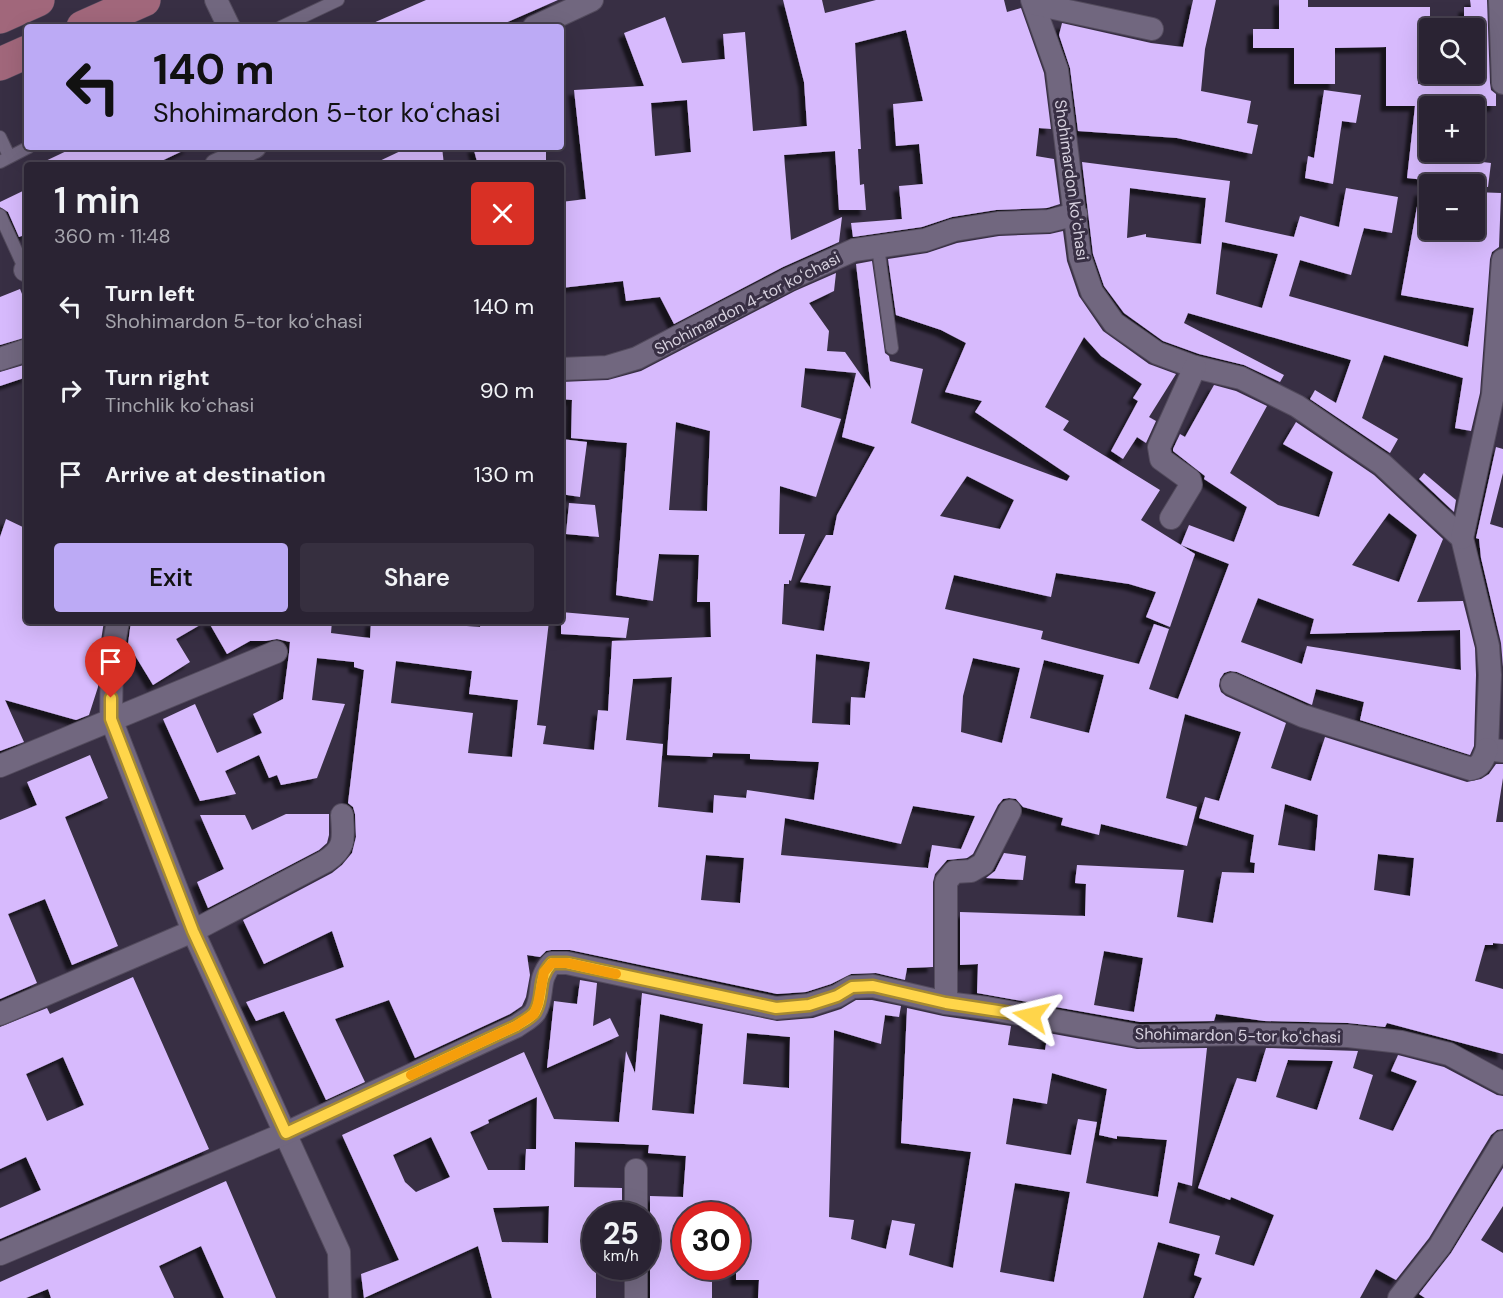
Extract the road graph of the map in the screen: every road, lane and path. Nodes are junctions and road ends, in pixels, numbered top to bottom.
1 (38, 0) edge
2 (144, 0) edge
3 (216, 0) edge
4 (338, 0) edge
5 (592, 0) edge
6 (1500, 0) edge
7 (1034, 2) edge
8 (0, 17) edge
9 (92, 24) edge
10 (228, 24) edge
11 (287, 24) edge
12 (540, 24) edge
13 (1152, 29) dead end
14 (24, 53) edge
15 (0, 64) edge
16 (1503, 83) edge
17 (0, 137) edge
18 (24, 150) edge
19 (248, 150) edge
20 (5, 159) edge
21 (222, 162) edge
22 (1076, 214) junction
23 (0, 215) edge
24 (878, 248) junction
25 (1503, 260) edge
26 (24, 267) edge
27 (892, 348) dead end
28 (24, 351) edge
29 (0, 359) edge
30 (1195, 367) junction
31 (564, 369) edge
32 (1172, 518) dead end
33 (1462, 538) junction
34 (117, 624) edge
35 (276, 652) dead end
36 (1496, 675) edge
37 (1232, 684) dead end
38 (111, 719) junction
39 (1495, 750) edge
40 (0, 766) edge
41 (1010, 811) dead end
42 (342, 815) dead end
43 (193, 931) junction
44 (946, 1003) junction
45 (0, 1014) edge
46 (1503, 1083) edge
47 (286, 1133) junction
48 (1503, 1142) edge
49 (636, 1170) dead end
50 (636, 1202) edge
51 (0, 1254) edge
52 (636, 1280) edge
53 (340, 1298) edge
54 (636, 1298) edge
55 (1399, 1298) edge

1 - 8 main road
2 - 9 main road
3 - 10 street
4 - 11 lane
5 - 12 street
6 - 16 street
7 - 13 street
7 - 22 street, Shohimardon koʻchasi
14 - 15 main road
17 - 20 lane
18 - 20 lane
19 - 21 street
22 - 24 street, Shohimardon 4-tor koʻchasi
22 - 30 street, Shohimardon koʻchasi
23 - 26 lane
24 - 27 lane
24 - 31 street, Shohimardon 4-tor koʻchasi
25 - 33 street
28 - 29 street
30 - 32 street
30 - 33 street, Shohimardon koʻchasi
33 - 36 street
34 - 38 street
35 - 38 street
36 - 39 street
37 - 39 street
38 - 40 street
38 - 43 street
41 - 44 street
42 - 43 street
43 - 45 street
43 - 47 street
44 - 46 street, Shohimardon 5-tor koʻchasi
44 - 47 street, Shohimardon 5-tor koʻchasi
47 - 51 street
47 - 53 street
48 - 55 street
49 - 50 street
52 - 54 street

